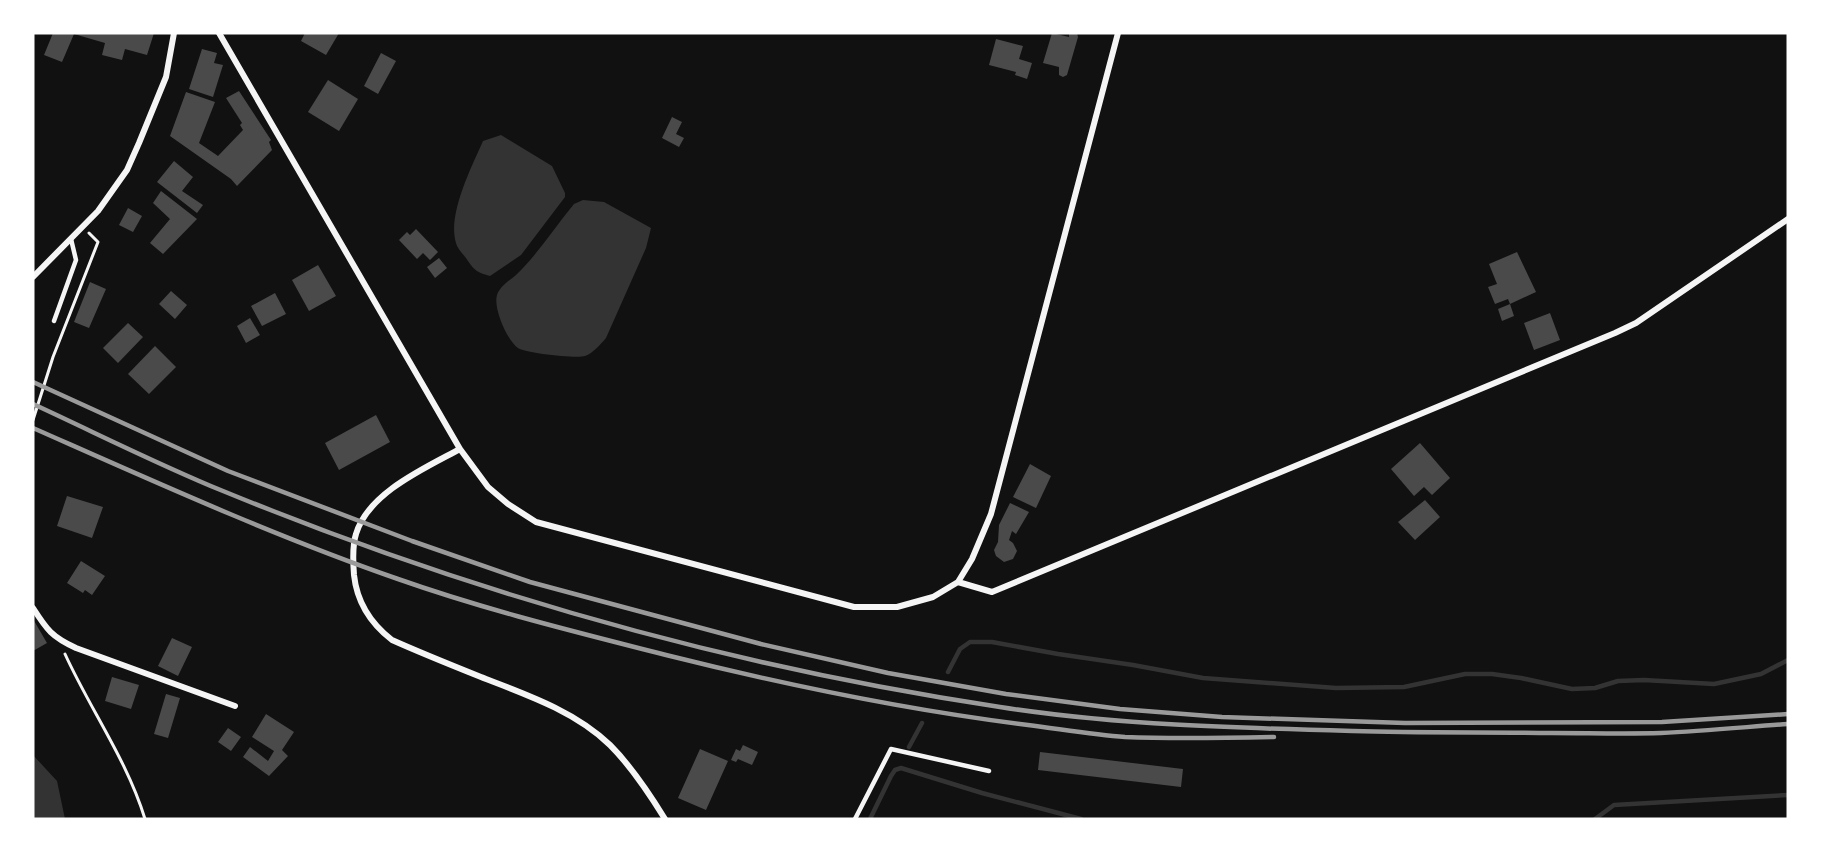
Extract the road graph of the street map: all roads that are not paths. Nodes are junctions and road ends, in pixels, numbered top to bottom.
1 (174, 33) edge
2 (219, 33) edge
3 (1118, 33) edge
4 (1788, 219) edge
5 (71, 239) junction
6 (33, 277) edge
7 (54, 321) dead end
8 (460, 449) junction
9 (958, 582) junction
10 (33, 608) edge
11 (235, 706) dead end
12 (989, 771) dead end
13 (664, 819) edge
14 (855, 819) edge

1 - 5 street
2 - 8 street
3 - 9 street
4 - 9 street
5 - 6 street
5 - 7 lane
8 - 9 street
8 - 13 street
10 - 11 street
12 - 14 lane

